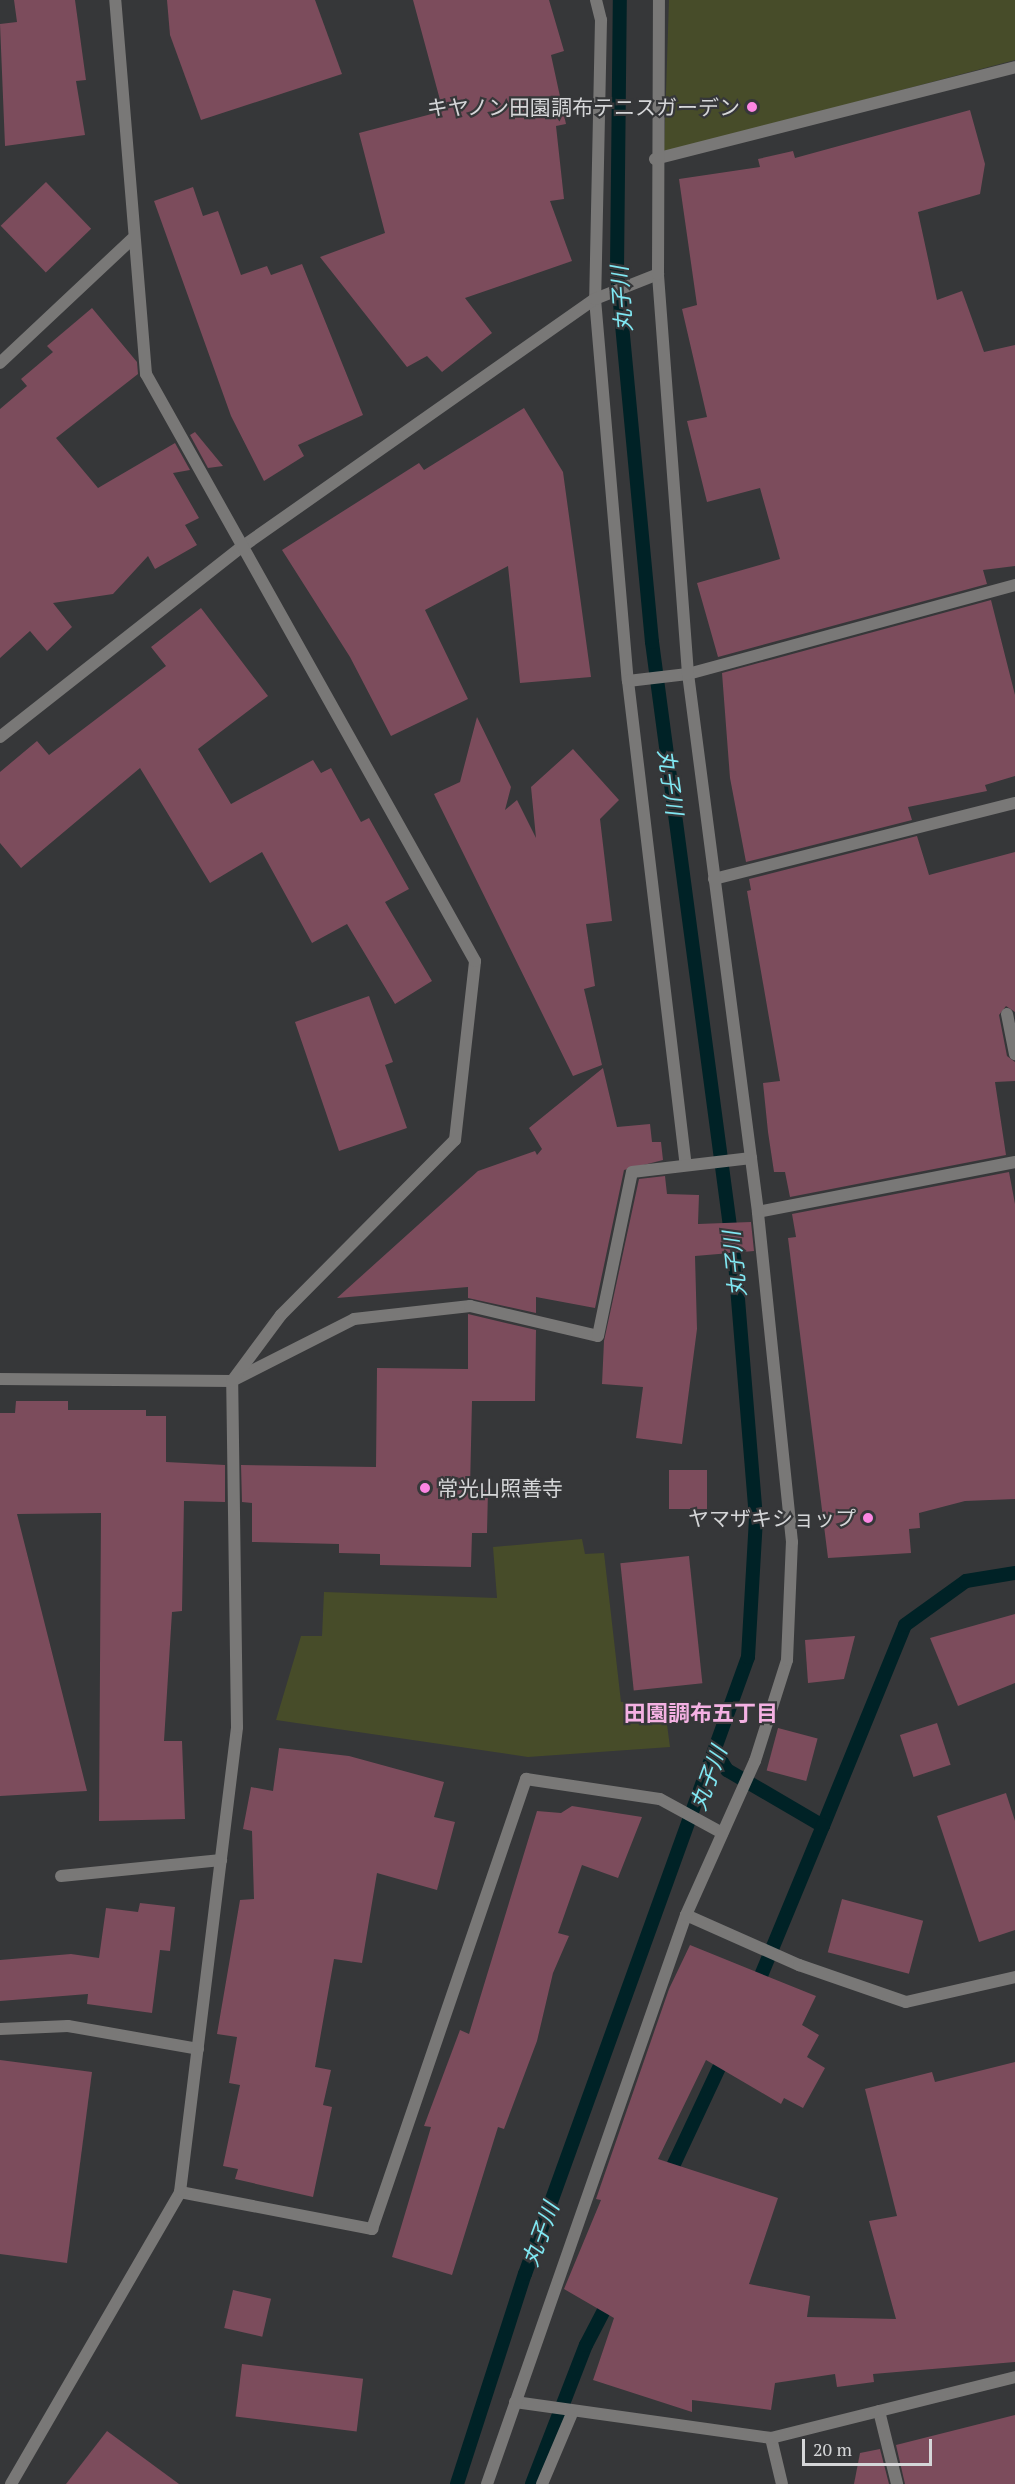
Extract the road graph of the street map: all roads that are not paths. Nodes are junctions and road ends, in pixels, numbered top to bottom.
1 (114, 0) edge
2 (596, 0) edge
3 (659, 0) edge
4 (1015, 67) edge
5 (655, 159) junction
6 (132, 239) junction
7 (652, 277) junction
8 (600, 297) junction
9 (0, 363) edge
10 (239, 549) junction
11 (1015, 585) edge
12 (682, 675) junction
13 (633, 681) junction
14 (0, 737) edge
15 (1015, 803) edge
16 (714, 879) junction
17 (1007, 1014) dead end
18 (1015, 1054) edge
19 (751, 1158) junction
20 (1015, 1162) edge
21 (692, 1164) junction
22 (758, 1212) junction
23 (0, 1380) edge
24 (232, 1381) junction
25 (722, 1833) junction
26 (221, 1860) junction
27 (61, 1876) dead end
28 (686, 1915) junction
29 (1015, 1977) edge
30 (0, 2029) edge
31 (198, 2049) junction
32 (180, 2192) junction
33 (1015, 2377) edge
34 (515, 2402) junction
35 (573, 2411) junction
36 (879, 2411) junction
37 (771, 2438) junction
38 (11, 2484) edge
39 (487, 2484) edge
40 (542, 2484) edge
41 (782, 2484) edge
42 (897, 2484) edge

1 - 6 street
2 - 8 street
3 - 5 street
4 - 5 street
5 - 7 street
6 - 9 street
6 - 10 street
7 - 8 street
7 - 12 street
8 - 10 street
8 - 13 street
10 - 14 street
10 - 24 street
11 - 12 street
12 - 13 street
12 - 16 street
13 - 21 street
15 - 16 street
16 - 19 street
17 - 18 street
19 - 21 street
19 - 22 street
20 - 22 street
21 - 24 street
22 - 25 street
23 - 24 street
24 - 26 street
25 - 28 street
25 - 32 street
26 - 27 street
26 - 31 street
28 - 29 street
28 - 34 street
30 - 31 street
31 - 32 street
32 - 38 street
33 - 36 street
34 - 35 street
34 - 39 street
35 - 37 street
35 - 40 street
36 - 37 street
36 - 42 street
37 - 41 street

